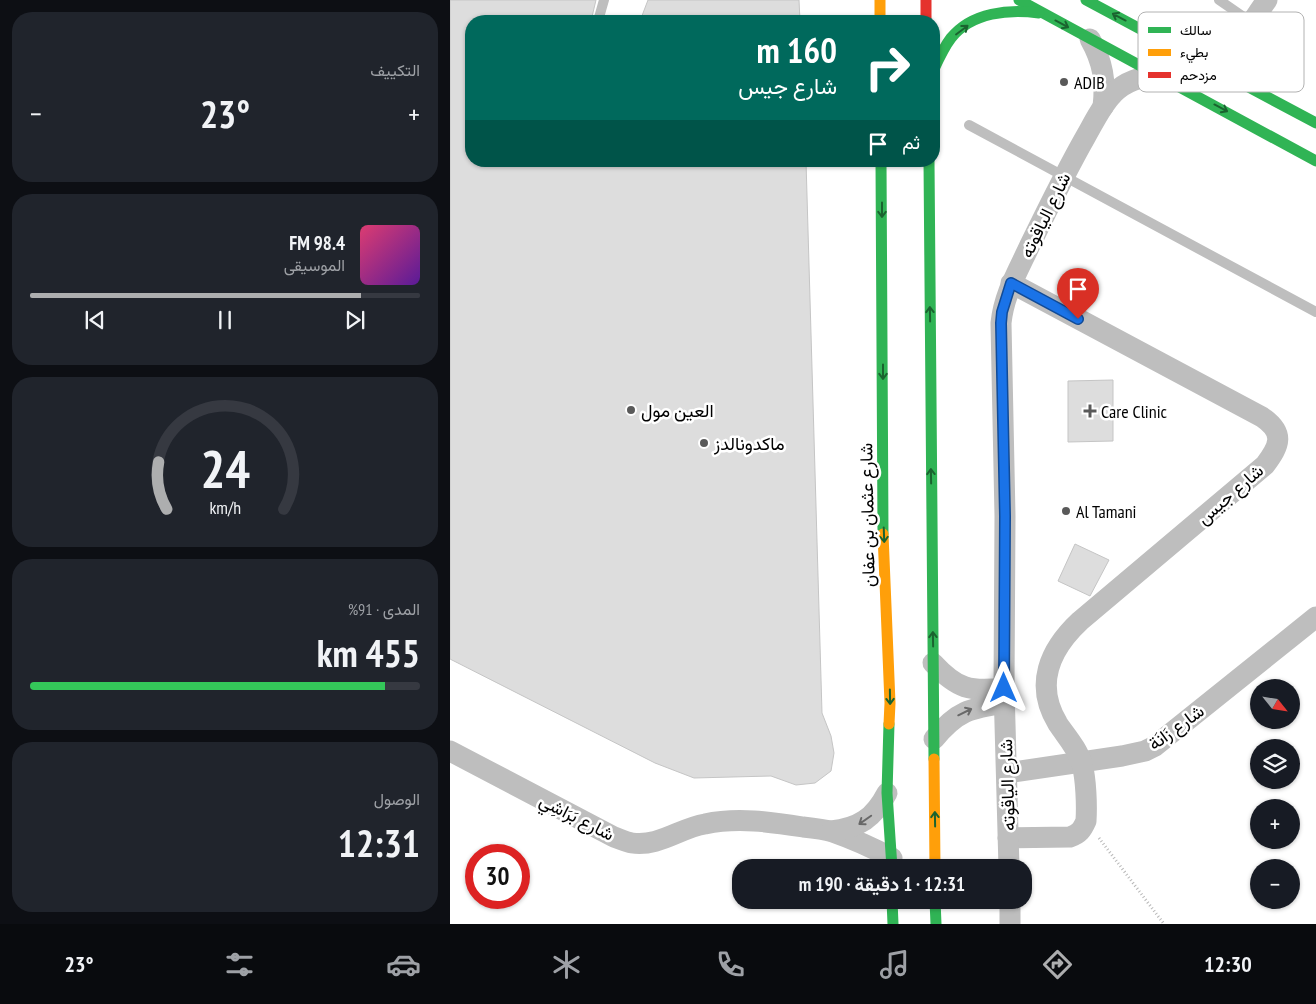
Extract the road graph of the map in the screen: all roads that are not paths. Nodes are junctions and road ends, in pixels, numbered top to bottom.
1 (604, 0) edge
2 (880, 0) edge
3 (926, 0) edge
4 (1019, 0) edge
5 (1086, 0) edge
6 (1220, 0) edge
7 (1267, 0) edge
8 (1237, 12) edge
9 (1258, 12) edge
10 (600, 15) edge
11 (880, 15) edge
12 (926, 15) edge
13 (1045, 15) junction
14 (1138, 28) edge
15 (1090, 39) junction
16 (940, 57) edge
17 (1138, 64) edge
18 (1138, 78) edge
19 (1189, 92) edge
20 (1259, 92) edge
21 (1103, 107) junction
22 (1316, 123) edge
23 (969, 125) dead end
24 (1316, 161) edge
25 (881, 167) edge
26 (929, 167) edge
27 (1063, 176) junction
28 (1011, 283) junction
29 (1316, 312) edge
30 (1316, 617) edge
31 (933, 664) junction
32 (1004, 696) junction
33 (934, 739) junction
34 (450, 751) edge
35 (1082, 762) junction
36 (1007, 773) junction
37 (887, 793) junction
38 (831, 831) junction
39 (1008, 838) junction
40 (886, 859) edge
41 (892, 859) edge
42 (935, 859) edge
43 (1009, 859) edge
44 (892, 909) edge
45 (935, 909) edge
46 (1010, 909) edge
47 (893, 924) edge
48 (936, 924) edge
49 (1010, 924) edge

1 - 10 lane
2 - 11 main road
3 - 12 main road
4 - 13 main road
14 -> 5 main road
6 - 8 lane
7 - 9 street
13 -> 15 main road
16 -> 13 main road
15 - 17 main road
15 - 21 street, شارع الياقوته
18 - 21 street, شارع الياقوته
19 -> 24 main road
20 - 22 main road
21 - 27 street, شارع الياقوته
23 - 27 lane
25 -> 37 main road, شارع عثمان بن عفان
31 -> 26 main road
27 - 28 street, شارع الياقوته
27 - 29 lane
28 - 32 street, شارع الياقوته
28 - 35 street, شارع جيس
30 - 35 street, شارع زَانَة
31 - 32 street
31 - 33 main road
33 -> 32 street
32 - 36 street, شارع الياقوته
42 -> 33 main road
34 - 38 street, شارع بَرَاشِي
35 - 36 street, شارع زَانَة
35 - 39 street
36 - 39 street, شارع الياقوته
37 -> 38 street, شارع بَرَاشِي
37 - 41 main road, شارع عثمان بن عفان
38 - 40 street, شارع بَرَاشِي
39 - 43 street, شارع الياقوته
44 - 47 main road
45 - 48 main road
46 - 49 street

